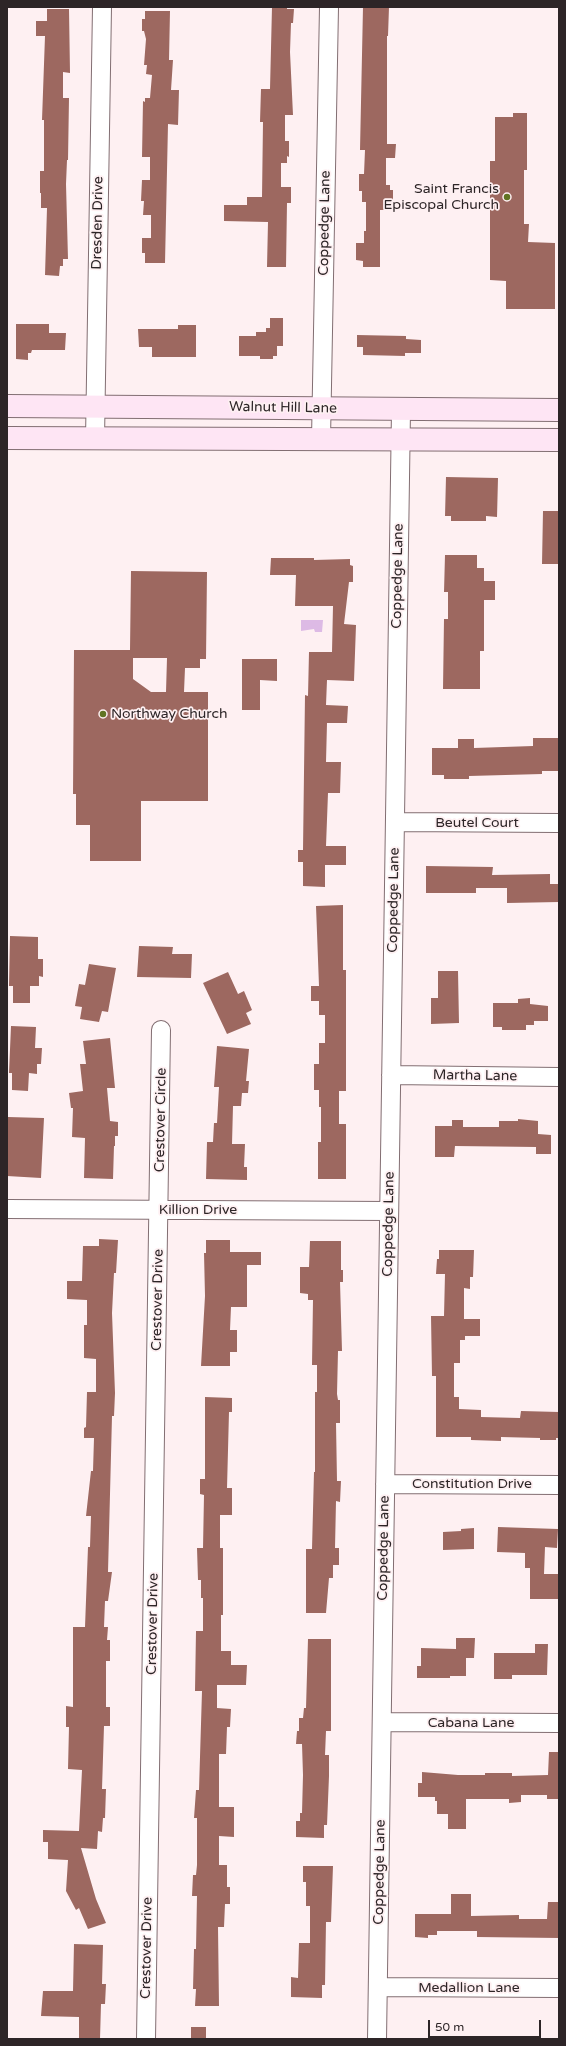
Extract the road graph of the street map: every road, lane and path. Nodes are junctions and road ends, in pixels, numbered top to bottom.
1 (102, 7) edge
2 (329, 7) edge
3 (7, 406) edge
4 (95, 406) junction
5 (220, 407) junction
6 (322, 408) junction
7 (401, 410) junction
8 (559, 410) edge
9 (7, 438) edge
10 (95, 438) junction
11 (220, 439) junction
12 (321, 439) junction
13 (400, 440) junction
14 (559, 440) edge
15 (395, 822) junction
16 (559, 823) edge
17 (162, 1030) dead end
18 (391, 1075) junction
19 (559, 1078) edge
20 (7, 1208) edge
21 (160, 1209) junction
22 (389, 1211) junction
23 (385, 1484) junction
24 (559, 1485) edge
25 (382, 1722) junction
26 (559, 1723) edge
27 (378, 1987) junction
28 (559, 1988) edge
29 (146, 2039) edge
30 (377, 2039) edge

1 - 4 street, Dresden Drive
2 - 6 street, Coppedge Lane
3 - 4 main road, Walnut Hill Lane
4 - 5 main road, Walnut Hill Lane
4 - 10 street, Dresden Drive
5 - 6 main road, Walnut Hill Lane
5 - 11 main road
6 - 7 main road, Walnut Hill Lane
6 - 12 street, Coppedge Lane
7 - 8 main road, Walnut Hill Lane
7 - 13 street, Coppedge Lane
9 - 10 main road
10 - 11 main road
11 - 12 main road
12 - 13 main road
13 - 14 main road
13 - 15 street, Coppedge Lane
15 - 16 street, Beutel Court
15 - 18 street, Coppedge Lane
17 - 21 street, Crestover Circle
18 - 19 street, Martha Lane
18 - 22 street, Coppedge Lane
20 - 21 street, Killion Drive
21 - 22 street, Killion Drive
21 - 29 street, Crestover Drive
22 - 23 street, Coppedge Lane
23 - 24 street, Constitution Drive
23 - 25 street, Coppedge Lane
25 - 26 street, Cabana Lane
25 - 27 street, Coppedge Lane
27 - 28 street, Medallion Lane
27 - 30 street, Coppedge Lane

